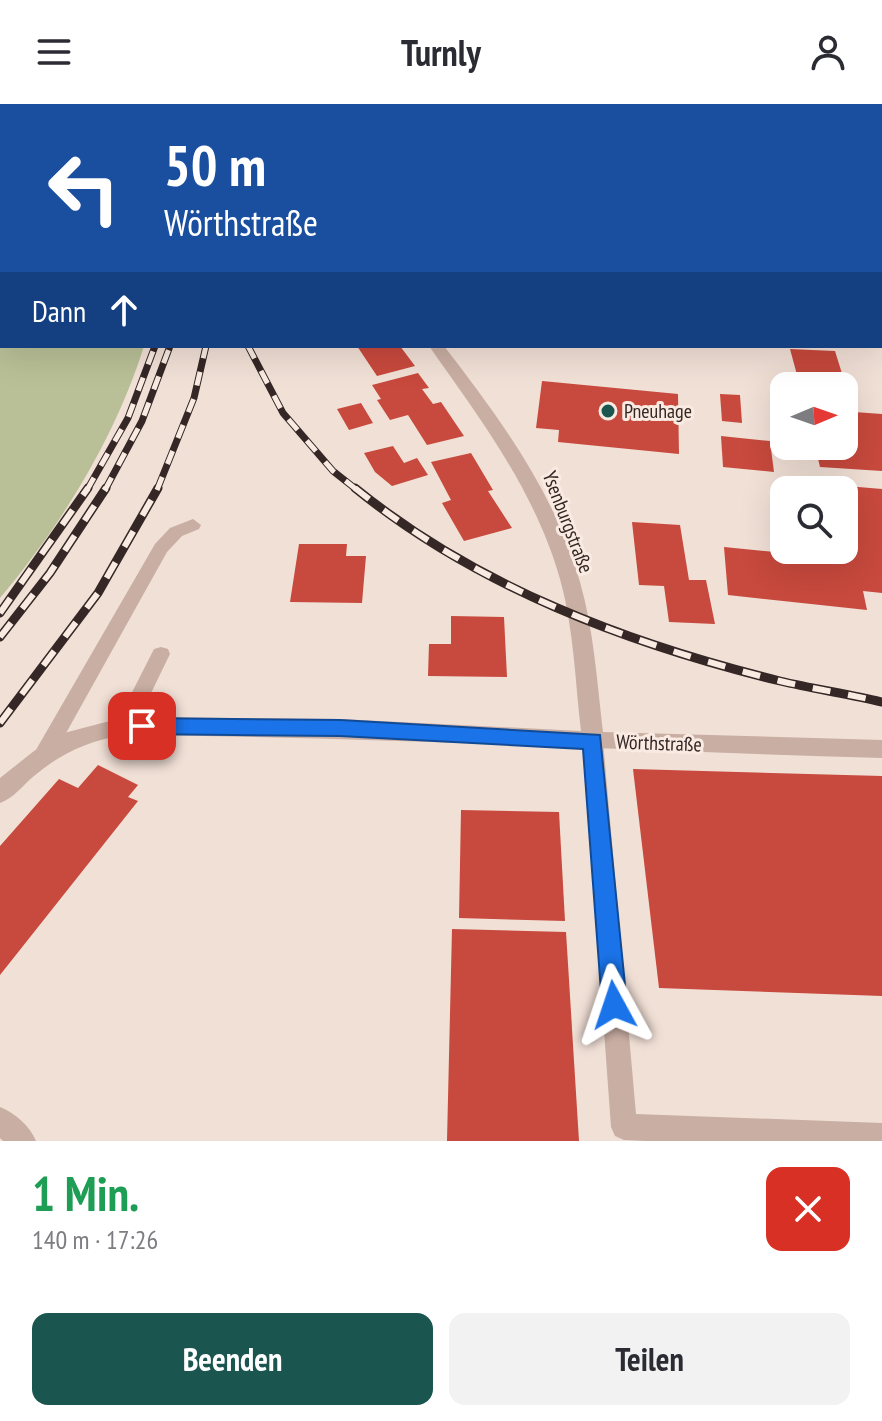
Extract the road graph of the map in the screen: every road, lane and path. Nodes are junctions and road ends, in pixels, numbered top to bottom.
1 (438, 348) edge
2 (193, 525) dead end
3 (161, 654) dead end
4 (125, 726) junction
5 (593, 741) junction
6 (882, 749) edge
7 (44, 754) junction
8 (0, 793) edge
9 (0, 1120) edge
10 (625, 1134) edge
11 (882, 1136) edge
12 (23, 1141) edge

1 - 5 street, Ysenburgstraße
2 - 7 lane
3 - 4 lane
4 - 5 street, Wörthstraße
4 - 7 street, Wörthstraße
5 - 6 street, Wörthstraße
5 - 10 lane
7 - 8 street, Wörthstraße
9 - 12 lane
10 - 11 lane

